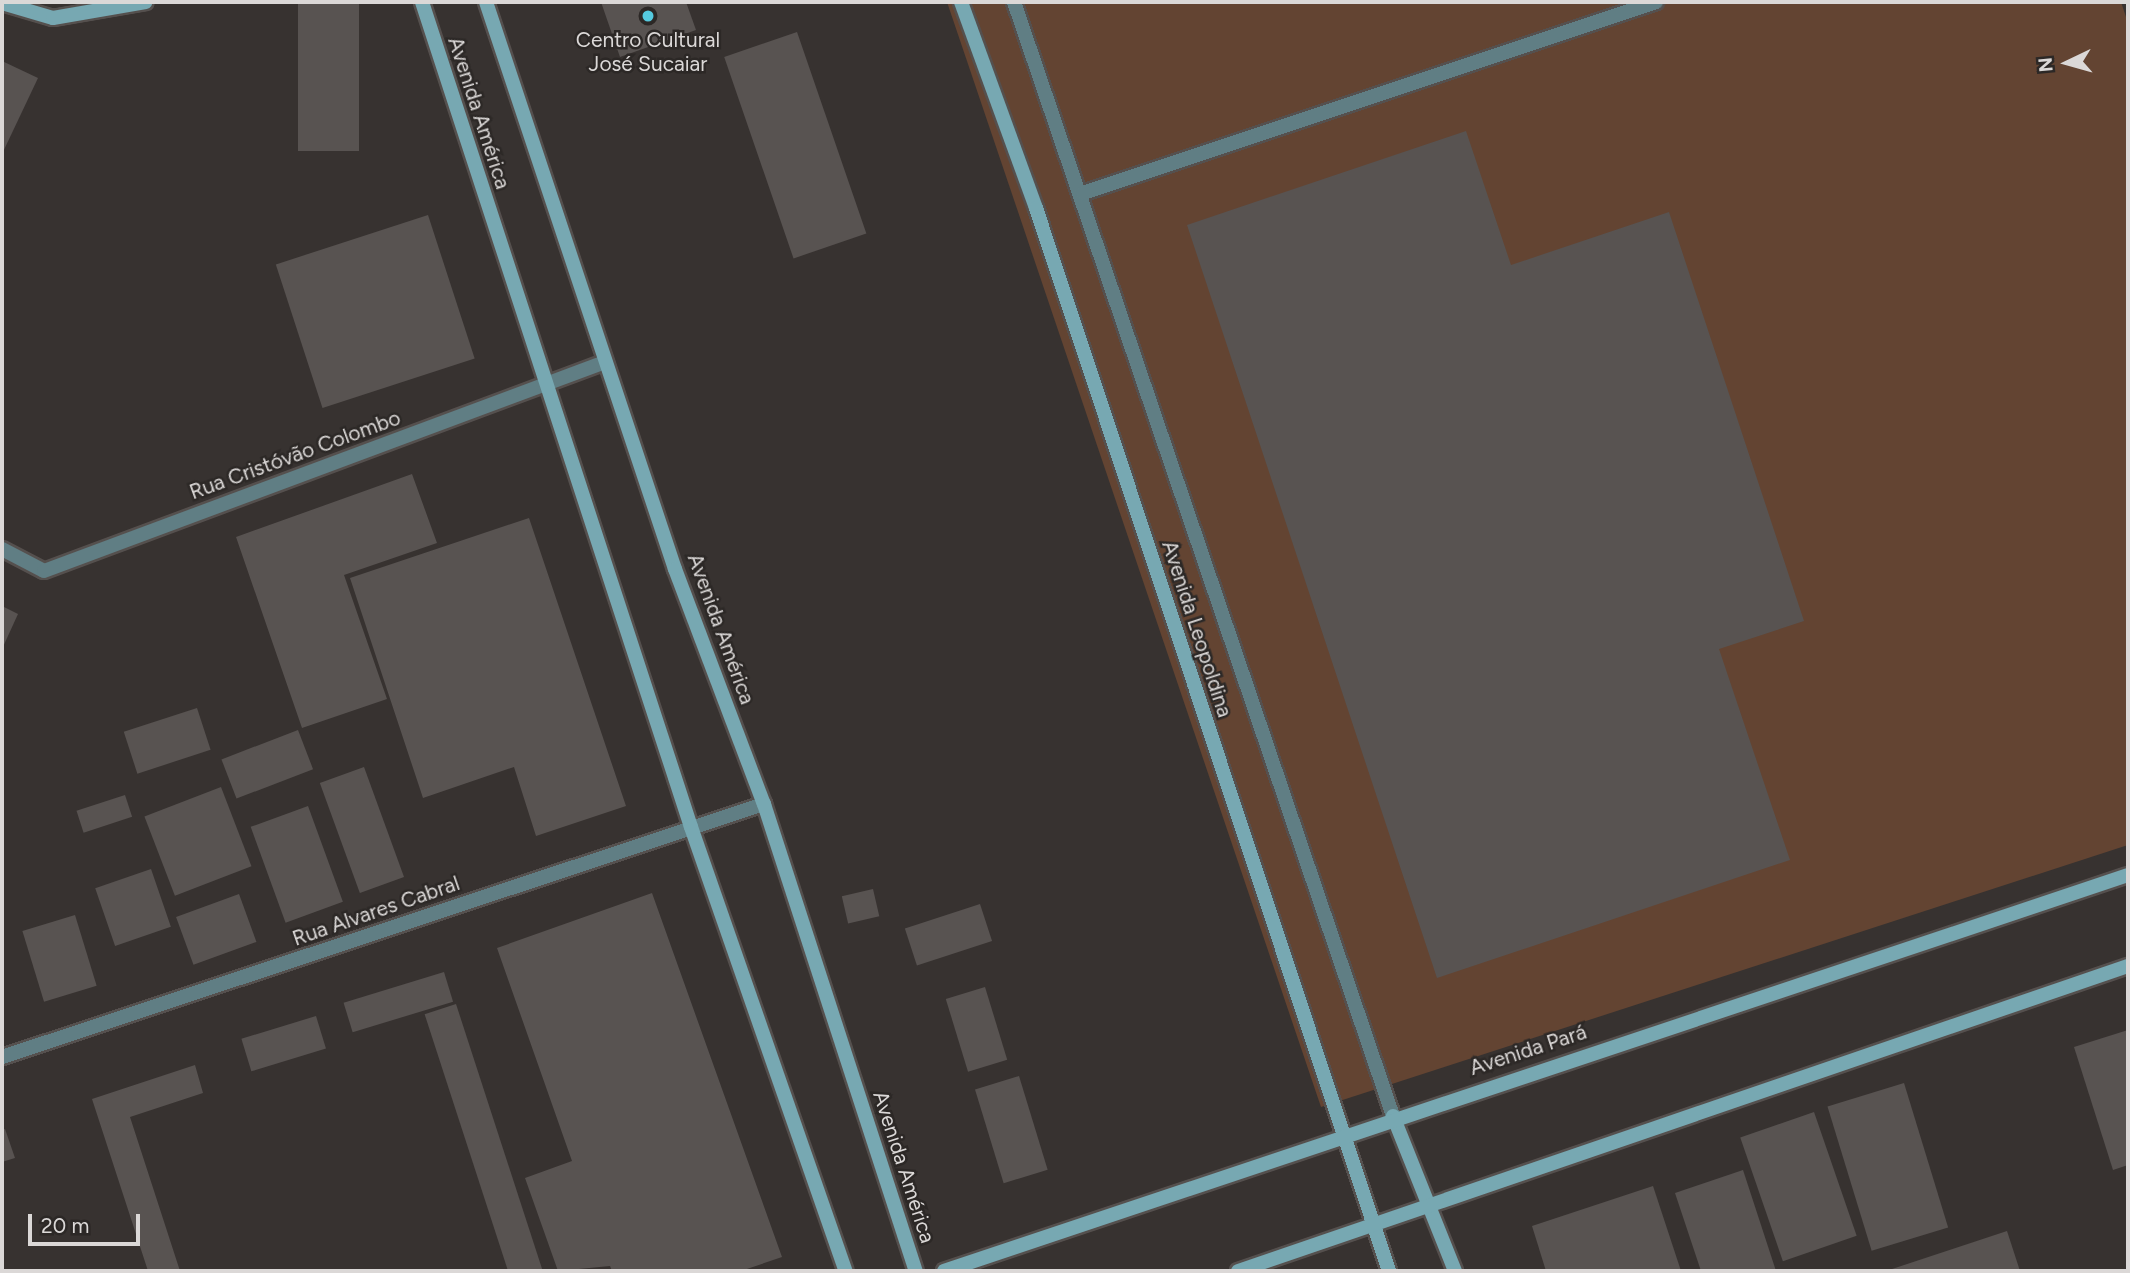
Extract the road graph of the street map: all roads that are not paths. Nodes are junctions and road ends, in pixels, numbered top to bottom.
1 (146, 2) edge
2 (422, 2) edge
3 (486, 2) edge
4 (961, 2) edge
5 (1014, 2) edge
6 (1656, 2) edge
7 (2, 3) edge
8 (1083, 193) junction
9 (605, 362) junction
10 (544, 385) junction
11 (2, 549) edge
12 (764, 804) junction
13 (691, 827) junction
14 (2128, 875) edge
15 (2128, 966) edge
16 (2, 1057) edge
17 (1393, 1116) junction
18 (1341, 1134) junction
19 (1431, 1207) junction
20 (1374, 1227) junction
21 (846, 1271) edge
22 (916, 1271) edge
23 (944, 1271) edge
24 (1238, 1271) edge
25 (1389, 1271) edge
26 (1455, 1271) edge

1 - 7 main road
2 - 10 main road, Avenida América
3 - 9 main road, Avenida América
4 - 18 main road, Avenida Leopoldina
5 - 8 street
6 - 8 street
8 - 17 street
9 - 10 street, Rua Cristóvão Colombo
9 - 12 main road, Avenida América
10 - 11 street, Rua Cristóvão Colombo
10 - 13 main road, Avenida América
12 - 13 street, Rua Alvares Cabral
12 - 22 main road, Avenida América
13 - 16 street, Rua Alvares Cabral
13 - 21 main road, Avenida América
14 - 17 main road, Avenida Pará
15 - 19 main road
17 - 18 main road, Avenida Pará
17 - 19 main road
18 - 20 main road, Avenida Leopoldina
18 - 23 main road, Avenida Pará
19 - 20 main road
19 - 26 main road
20 - 24 main road
20 - 25 main road, Avenida Leopoldina

